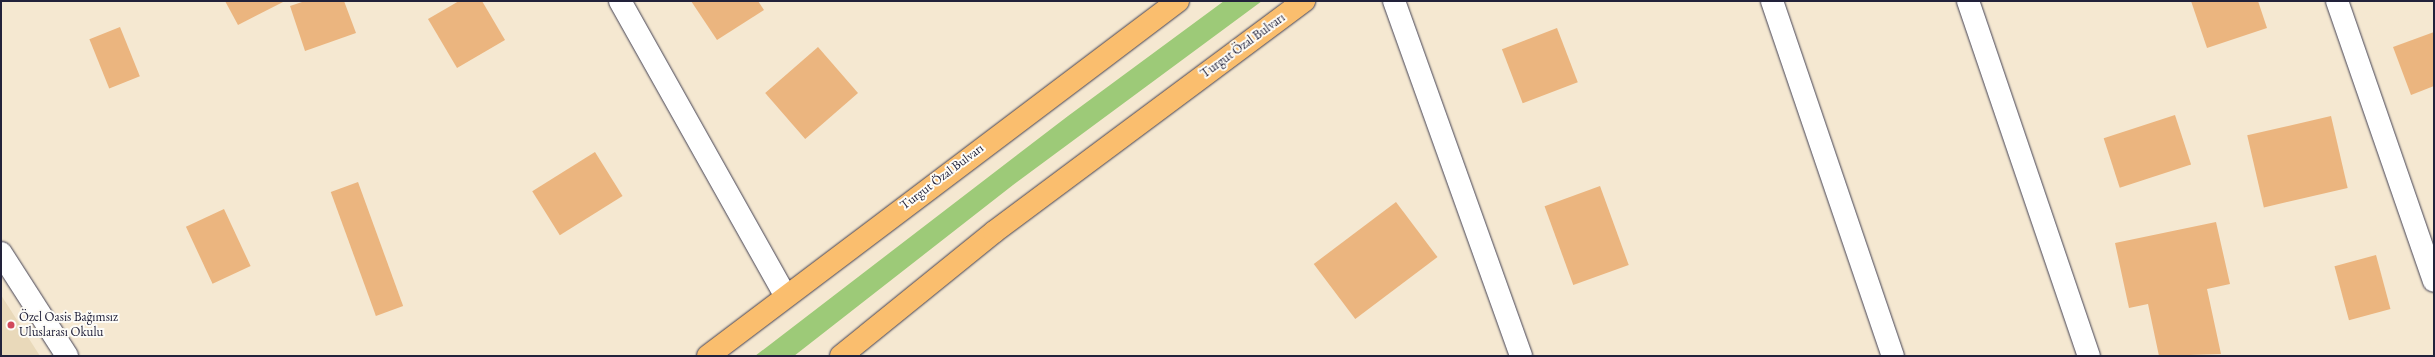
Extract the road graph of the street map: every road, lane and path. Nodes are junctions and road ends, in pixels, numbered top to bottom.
1 (620, 1) edge
2 (1178, 1) edge
3 (1304, 1) edge
4 (1394, 1) edge
5 (1772, 1) edge
6 (1968, 1) edge
7 (2337, 1) edge
8 (1, 253) edge
9 (2434, 281) edge
10 (785, 295) junction
11 (67, 356) edge
12 (708, 356) edge
13 (841, 356) edge
14 (1521, 356) edge
15 (1893, 356) edge
16 (2089, 356) edge

1 - 10 street
2 - 10 main road, Turgut Özal Bulvarı
3 - 13 main road, Turgut Özal Bulvarı
4 - 14 street
5 - 15 street
6 - 16 street
7 - 9 street
8 - 11 street
10 - 12 main road, Turgut Özal Bulvarı

